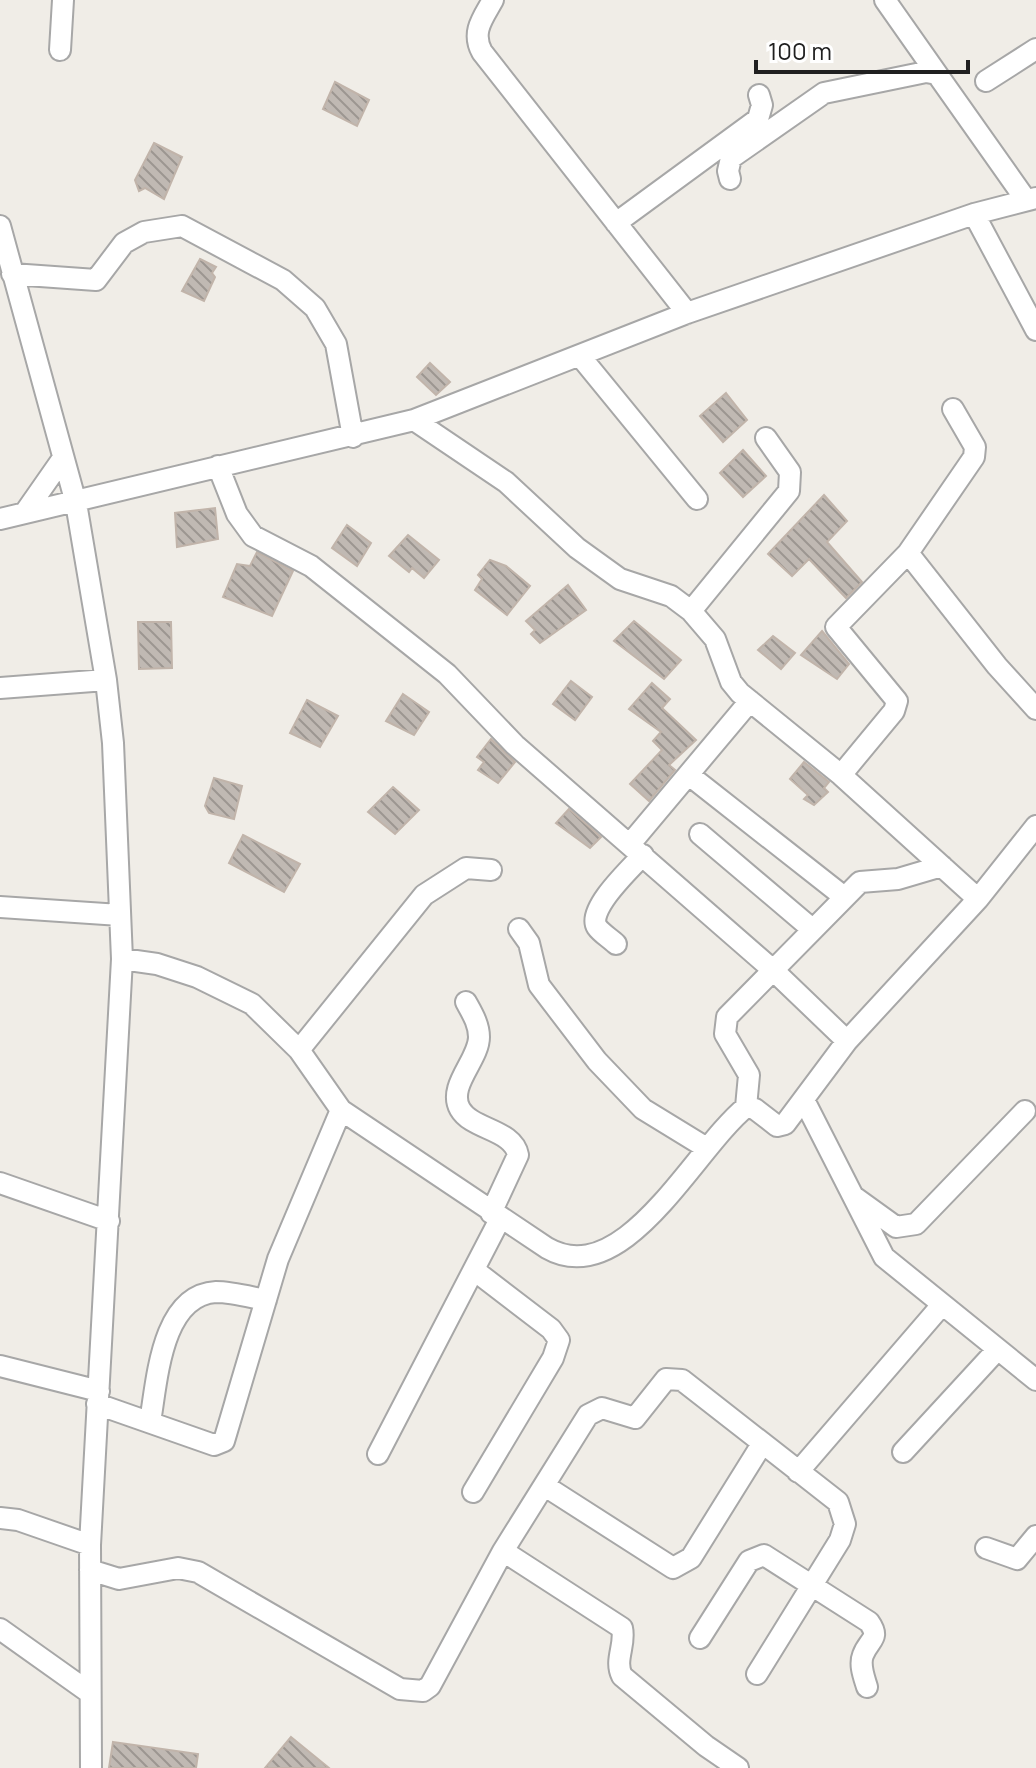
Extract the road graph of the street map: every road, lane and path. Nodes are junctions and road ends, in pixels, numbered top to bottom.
1 (63, 0) edge
2 (493, 0) edge
3 (885, 0) edge
4 (1036, 49) edge
5 (60, 50) dead end
6 (937, 74) junction
7 (986, 81) dead end
8 (759, 95) dead end
9 (730, 179) dead end
10 (1031, 199) edge
11 (974, 214) junction
12 (616, 223) junction
13 (0, 226) edge
14 (12, 274) junction
15 (687, 313) junction
16 (1036, 330) edge
17 (580, 356) junction
18 (953, 409) dead end
19 (414, 420) junction
20 (353, 437) junction
21 (766, 438) dead end
22 (63, 458) junction
23 (218, 466) junction
24 (697, 499) dead end
25 (76, 503) junction
26 (26, 511) junction
27 (0, 519) edge
28 (908, 553) junction
29 (691, 611) junction
30 (106, 680) junction
31 (0, 688) edge
32 (750, 701) junction
33 (1036, 709) edge
34 (689, 775) junction
35 (841, 775) junction
36 (1036, 826) edge
37 (700, 834) dead end
38 (636, 850) junction
39 (942, 866) junction
40 (491, 870) dead end
41 (843, 896) junction
42 (978, 899) junction
43 (0, 907) edge
44 (120, 915) junction
45 (519, 929) dead end
46 (812, 929) junction
47 (616, 944) dead end
48 (122, 959) junction
49 (773, 970) junction
50 (466, 1002) dead end
51 (847, 1041) junction
52 (299, 1050) junction
53 (804, 1100) junction
54 (746, 1107) junction
55 (341, 1110) junction
56 (1025, 1111) dead end
57 (705, 1147) junction
58 (0, 1183) edge
59 (853, 1196) junction
60 (495, 1216) junction
61 (109, 1221) junction
62 (474, 1270) junction
63 (266, 1300) junction
64 (941, 1306) junction
65 (997, 1350) junction
66 (0, 1366) edge
67 (1036, 1380) edge
68 (98, 1398) junction
69 (150, 1422) junction
70 (762, 1444) junction
71 (903, 1452) dead end
72 (378, 1454) dead end
73 (798, 1472) junction
74 (545, 1486) junction
75 (473, 1492) dead end
76 (0, 1518) edge
77 (1036, 1536) edge
78 (90, 1545) junction
79 (986, 1548) dead end
80 (503, 1551) junction
81 (90, 1570) junction
82 (813, 1585) junction
83 (0, 1629) edge
84 (700, 1638) dead end
85 (757, 1674) dead end
86 (867, 1687) dead end
87 (90, 1693) junction
88 (91, 1768) edge
89 (738, 1768) edge

1 - 5 street
2 - 12 street
3 - 6 street
4 - 7 street
6 - 9 street
6 - 10 street
8 - 12 street
10 - 11 street
11 - 15 street
11 - 16 street
12 - 15 street
13 - 14 street
14 - 20 street
14 - 22 street
15 - 17 street
17 - 19 street
17 - 24 street
18 - 28 street
19 - 20 street
19 - 29 street
20 - 23 street
21 - 29 street
22 - 25 street
22 - 26 street
23 - 25 street
23 - 38 street
25 - 26 street
25 - 30 street
26 - 27 street
28 - 33 street
28 - 35 street
29 - 32 street
30 - 31 street
30 - 44 street
32 - 34 street
32 - 35 street
34 - 38 street
34 - 41 street
35 - 39 street
36 - 42 street
37 - 46 street
38 - 47 street
38 - 49 street
39 - 41 street
39 - 42 street
40 - 52 street
41 - 46 street
42 - 51 street
43 - 44 street
44 - 48 street
45 - 57 street
46 - 49 street
48 - 52 street
48 - 61 street
49 - 51 street
49 - 54 street
50 - 60 street
51 - 53 street
52 - 55 street
53 - 54 street
53 - 59 street
54 - 57 street
55 - 60 street
55 - 63 street
56 - 59 street
57 - 60 street
58 - 61 street
59 - 64 street
60 - 62 street
61 - 68 street
62 - 72 street
62 - 75 street
63 - 69 street
63 - 69 street
64 - 65 street
64 - 73 street
65 - 67 street
65 - 71 street
66 - 68 street
68 - 69 street
68 - 78 street
70 - 73 street
70 - 74 street
70 - 74 street
73 - 82 street
74 - 80 street
76 - 78 street
77 - 79 street
78 - 81 street
80 - 81 street
80 - 89 street
81 - 87 street
82 - 84 street
82 - 85 street
82 - 86 street
83 - 87 street
87 - 88 street

